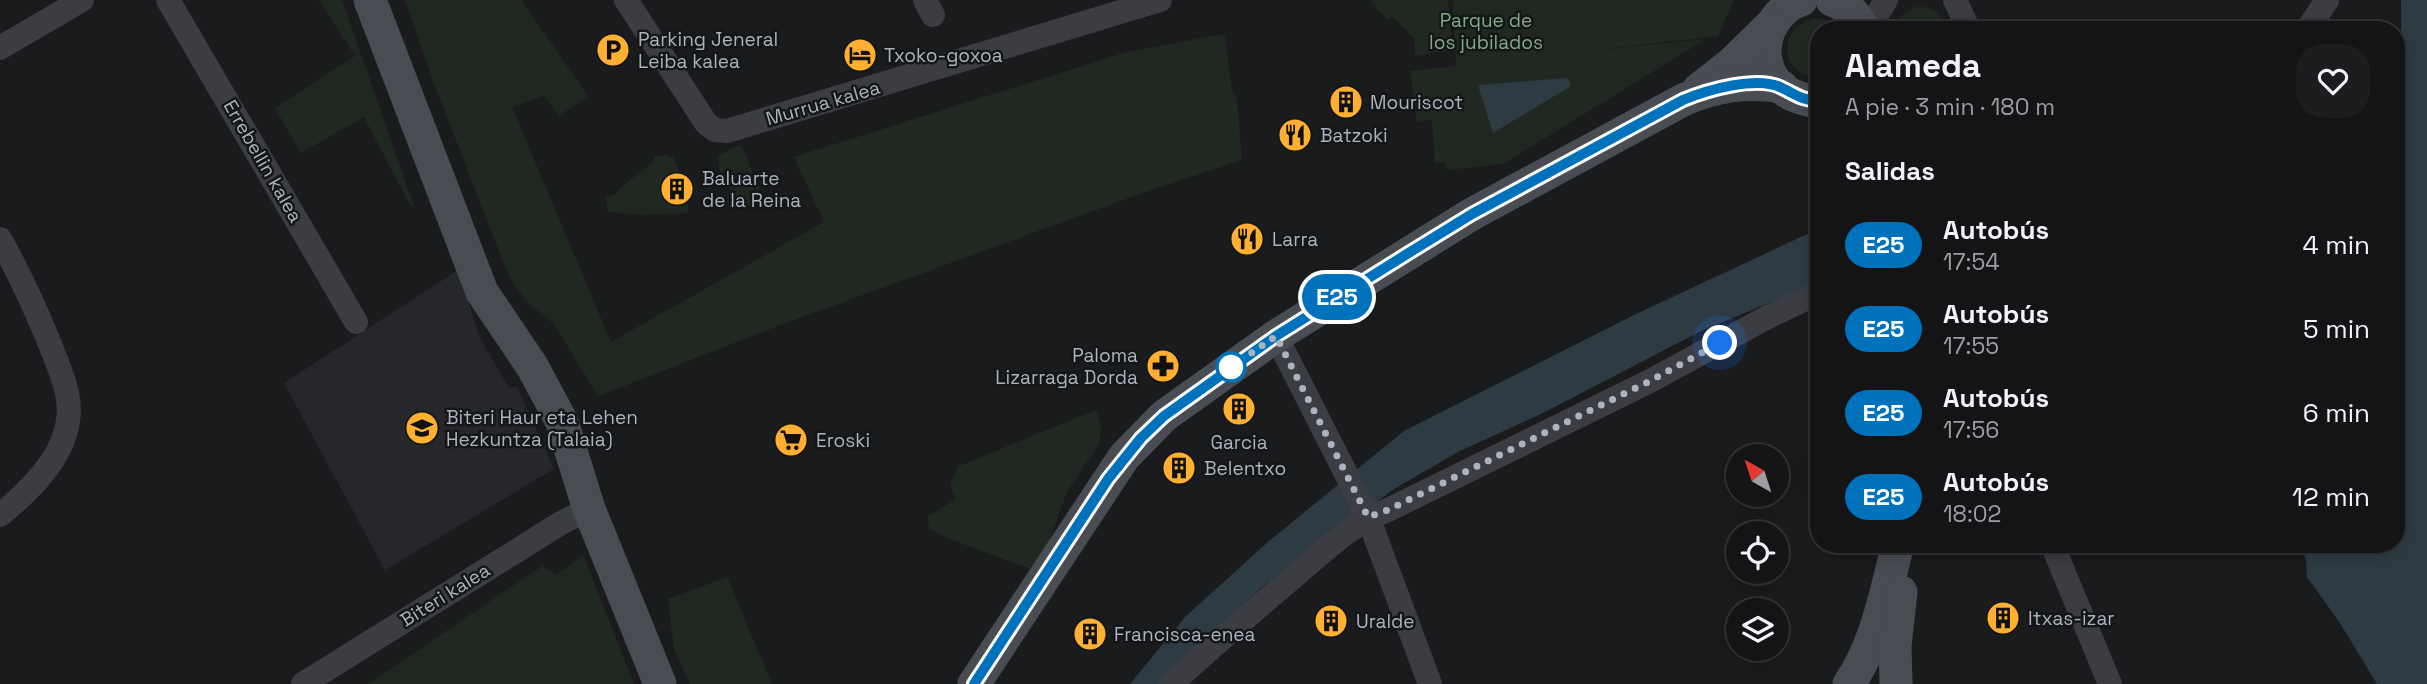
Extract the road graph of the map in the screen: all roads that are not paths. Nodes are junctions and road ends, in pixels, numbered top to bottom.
1 (82, 0) edge
2 (168, 0) edge
3 (370, 0) edge
4 (626, 0) edge
5 (1160, 0) edge
6 (1886, 0) edge
7 (1955, 0) edge
8 (2327, 0) edge
9 (1849, 9) edge
10 (1783, 10) edge
11 (1965, 21) edge
12 (2312, 21) edge
13 (0, 48) edge
14 (1782, 87) junction
15 (1683, 100) junction
16 (1810, 100) edge
17 (0, 239) edge
18 (1810, 297) edge
19 (356, 322) dead end
20 (1276, 336) junction
21 (589, 509) junction
22 (0, 515) edge
23 (1367, 515) junction
24 (1896, 553) edge
25 (1905, 553) edge
26 (2056, 553) edge
27 (303, 684) edge
28 (660, 684) edge
29 (974, 684) edge
30 (1171, 684) edge
31 (1430, 684) edge
32 (1849, 684) edge
33 (1896, 684) edge
34 (2109, 684) edge

1 - 13 street
2 - 19 street, Errebellin kalea
3 - 21 street
4 - 5 street, Murrua kalea
6 - 9 street
7 - 11 street
8 - 12 street
10 - 14 street
10 - 15 street
14 - 15 street
14 - 16 street
15 - 20 street
17 - 22 street
18 - 23 street
20 - 23 street
20 - 29 street
21 - 27 street, Biteri kalea
21 - 28 street
23 - 30 street
23 - 31 street
24 - 32 street
25 - 33 street
26 - 34 street

